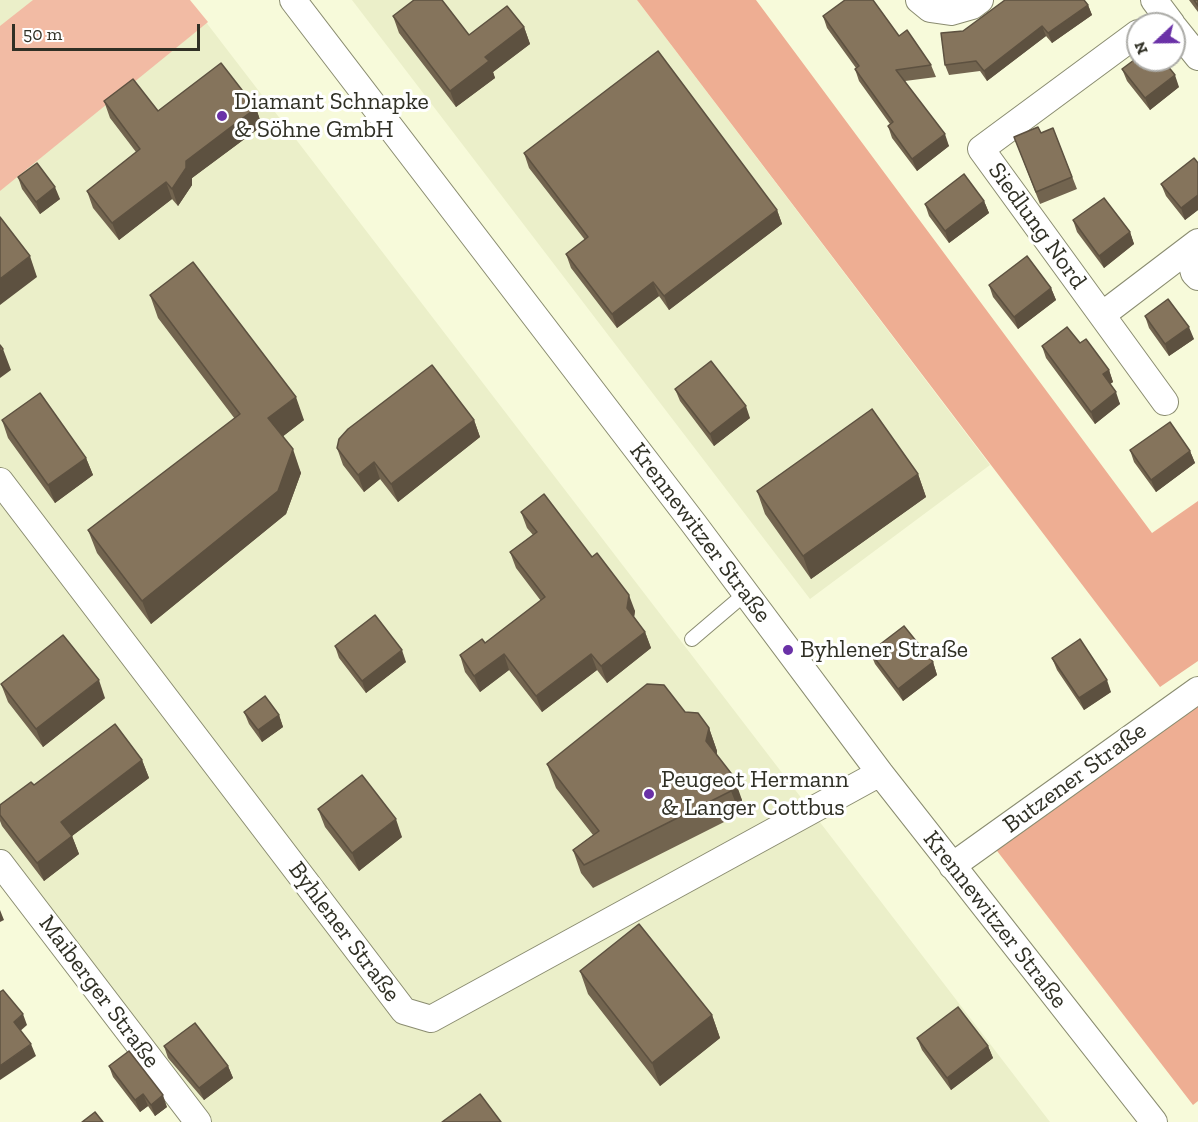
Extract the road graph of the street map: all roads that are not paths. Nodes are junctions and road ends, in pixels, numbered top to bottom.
1 (293, 0) edge
2 (920, 0) edge
3 (980, 0) edge
4 (1126, 42) edge
5 (1186, 44) edge
6 (1198, 57) edge
7 (1193, 246) edge
8 (1198, 277) edge
9 (1102, 315) junction
10 (1165, 402) dead end
11 (0, 481) edge
12 (746, 593) junction
13 (692, 639) dead end
14 (1198, 690) edge
15 (880, 773) junction
16 (0, 863) edge
17 (952, 866) junction
18 (198, 1122) edge
19 (1154, 1122) edge

1 - 12 street, Krennewitzer Straße
2 - 3 street
4 - 9 street, Siedlung Nord
5 - 6 street
7 - 8 street, Siedlung Nord
7 - 9 street, Siedlung Nord
9 - 10 street, Siedlung Nord
11 - 15 street, Byhlener Straße
12 - 13 lane
12 - 15 street, Krennewitzer Straße
14 - 17 street, Butzener Straße
15 - 17 street, Krennewitzer Straße
16 - 18 street, Maiberger Straße
17 - 19 street, Krennewitzer Straße

